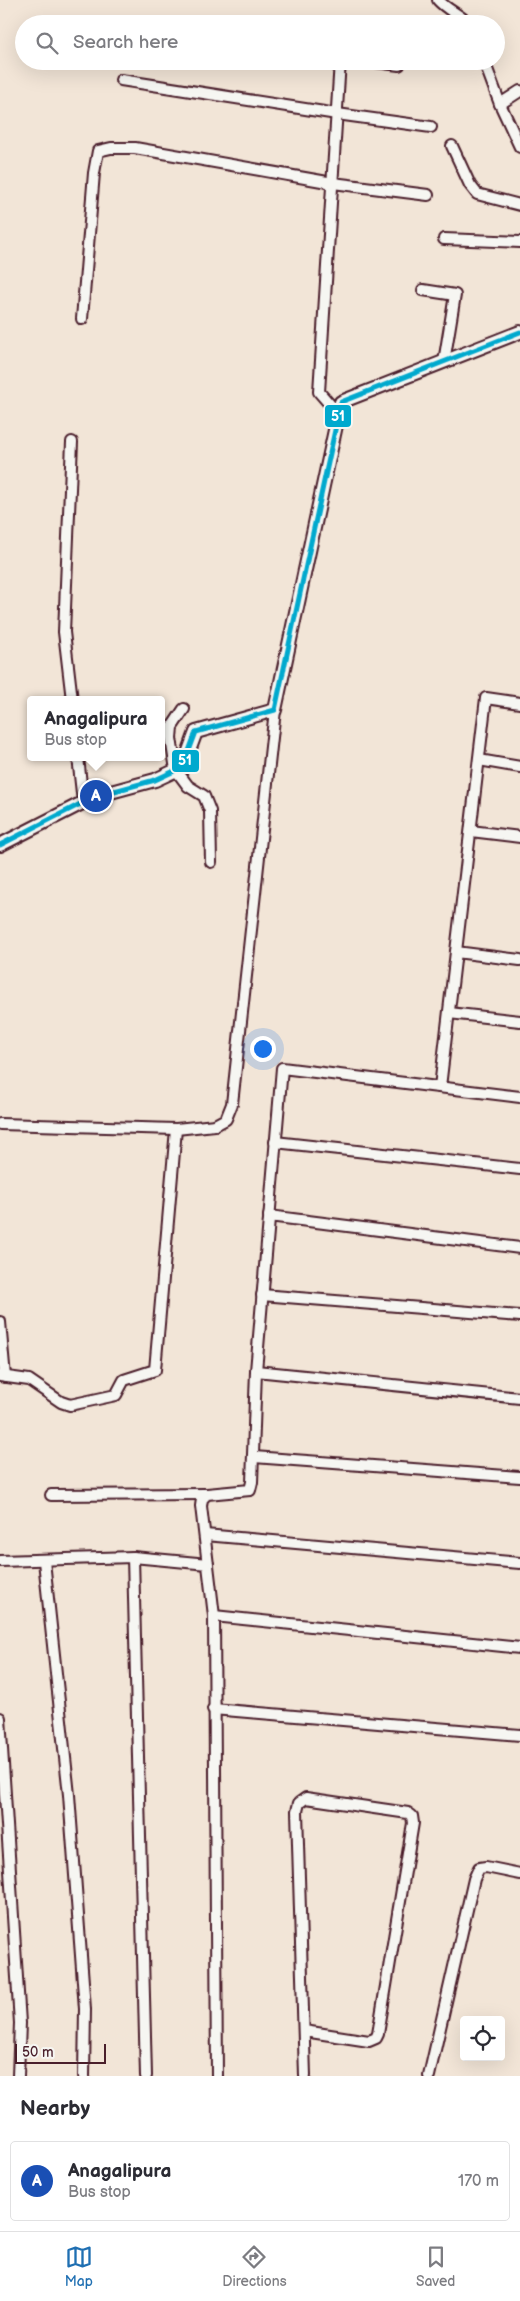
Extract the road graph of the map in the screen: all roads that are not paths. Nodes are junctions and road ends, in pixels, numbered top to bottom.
1 (438, 0) edge
2 (460, 15) edge
3 (339, 70) edge
4 (487, 70) edge
5 (122, 80) dead end
6 (520, 91) edge
7 (500, 104) junction
8 (337, 114) junction
9 (431, 127) dead end
10 (452, 146) dead end
11 (520, 147) edge
12 (332, 183) junction
13 (428, 196) dead end
14 (520, 205) edge
15 (444, 239) dead end
16 (520, 242) edge
17 (423, 290) dead end
18 (82, 319) dead end
19 (520, 332) edge
20 (444, 362) junction
21 (339, 415) junction
22 (72, 442) dead end
23 (72, 696) edge
24 (520, 703) edge
25 (184, 708) dead end
26 (275, 710) junction
27 (479, 760) junction
28 (78, 761) edge
29 (520, 767) edge
30 (176, 770) junction
31 (83, 802) junction
32 (470, 831) junction
33 (520, 836) edge
34 (0, 846) edge
35 (211, 862) dead end
36 (456, 952) junction
37 (520, 960) edge
38 (449, 1013) junction
39 (520, 1021) edge
40 (440, 1087) junction
41 (520, 1097) edge
42 (0, 1124) edge
43 (176, 1129) junction
44 (275, 1142) junction
45 (520, 1170) edge
46 (269, 1216) junction
47 (520, 1248) edge
48 (262, 1295) junction
49 (520, 1316) edge
50 (0, 1322) edge
51 (256, 1371) junction
52 (2, 1377) edge
53 (520, 1398) edge
54 (254, 1458) junction
55 (520, 1477) edge
56 (207, 1494) junction
57 (51, 1495) dead end
58 (205, 1535) junction
59 (133, 1558) junction
60 (0, 1561) edge
61 (44, 1561) junction
62 (520, 1562) edge
63 (208, 1564) junction
64 (214, 1616) junction
65 (520, 1648) edge
66 (213, 1709) junction
67 (0, 1718) edge
68 (520, 1735) edge
69 (520, 1874) edge
70 (304, 2031) junction
71 (18, 2076) edge
72 (84, 2076) edge
73 (146, 2076) edge
74 (217, 2076) edge
75 (305, 2076) edge
76 (428, 2076) edge

1 - 2 street
3 - 8 street
4 - 7 street
5 - 8 street
6 - 7 street
7 - 11 street
8 - 9 street
8 - 12 street
10 - 14 street
12 - 13 street
12 - 18 street
12 - 21 street
15 - 16 street
17 - 20 street
19 - 20 street
20 - 21 street
21 - 26 street
22 - 23 street
24 - 27 street
25 - 30 street
26 - 30 street
26 - 43 street
27 - 29 street
27 - 32 street
28 - 31 street
30 - 31 street
30 - 35 street
31 - 34 street
32 - 33 street
32 - 36 street
36 - 37 street
36 - 38 street
38 - 39 street
38 - 40 street
40 - 41 street
40 - 44 street
42 - 43 street
43 - 52 street
44 - 45 street
44 - 46 street
46 - 47 street
46 - 48 street
48 - 49 street
48 - 51 street
50 - 52 street
51 - 53 street
51 - 54 street
54 - 55 street
54 - 56 street
56 - 57 street
56 - 58 street
58 - 62 street
58 - 63 street
59 - 61 street
59 - 63 street
59 - 73 street
60 - 61 street
61 - 72 street
63 - 64 street
64 - 65 street
64 - 66 street
66 - 68 street
66 - 74 street
67 - 71 street
69 - 76 street
70 - 70 street
70 - 75 street

